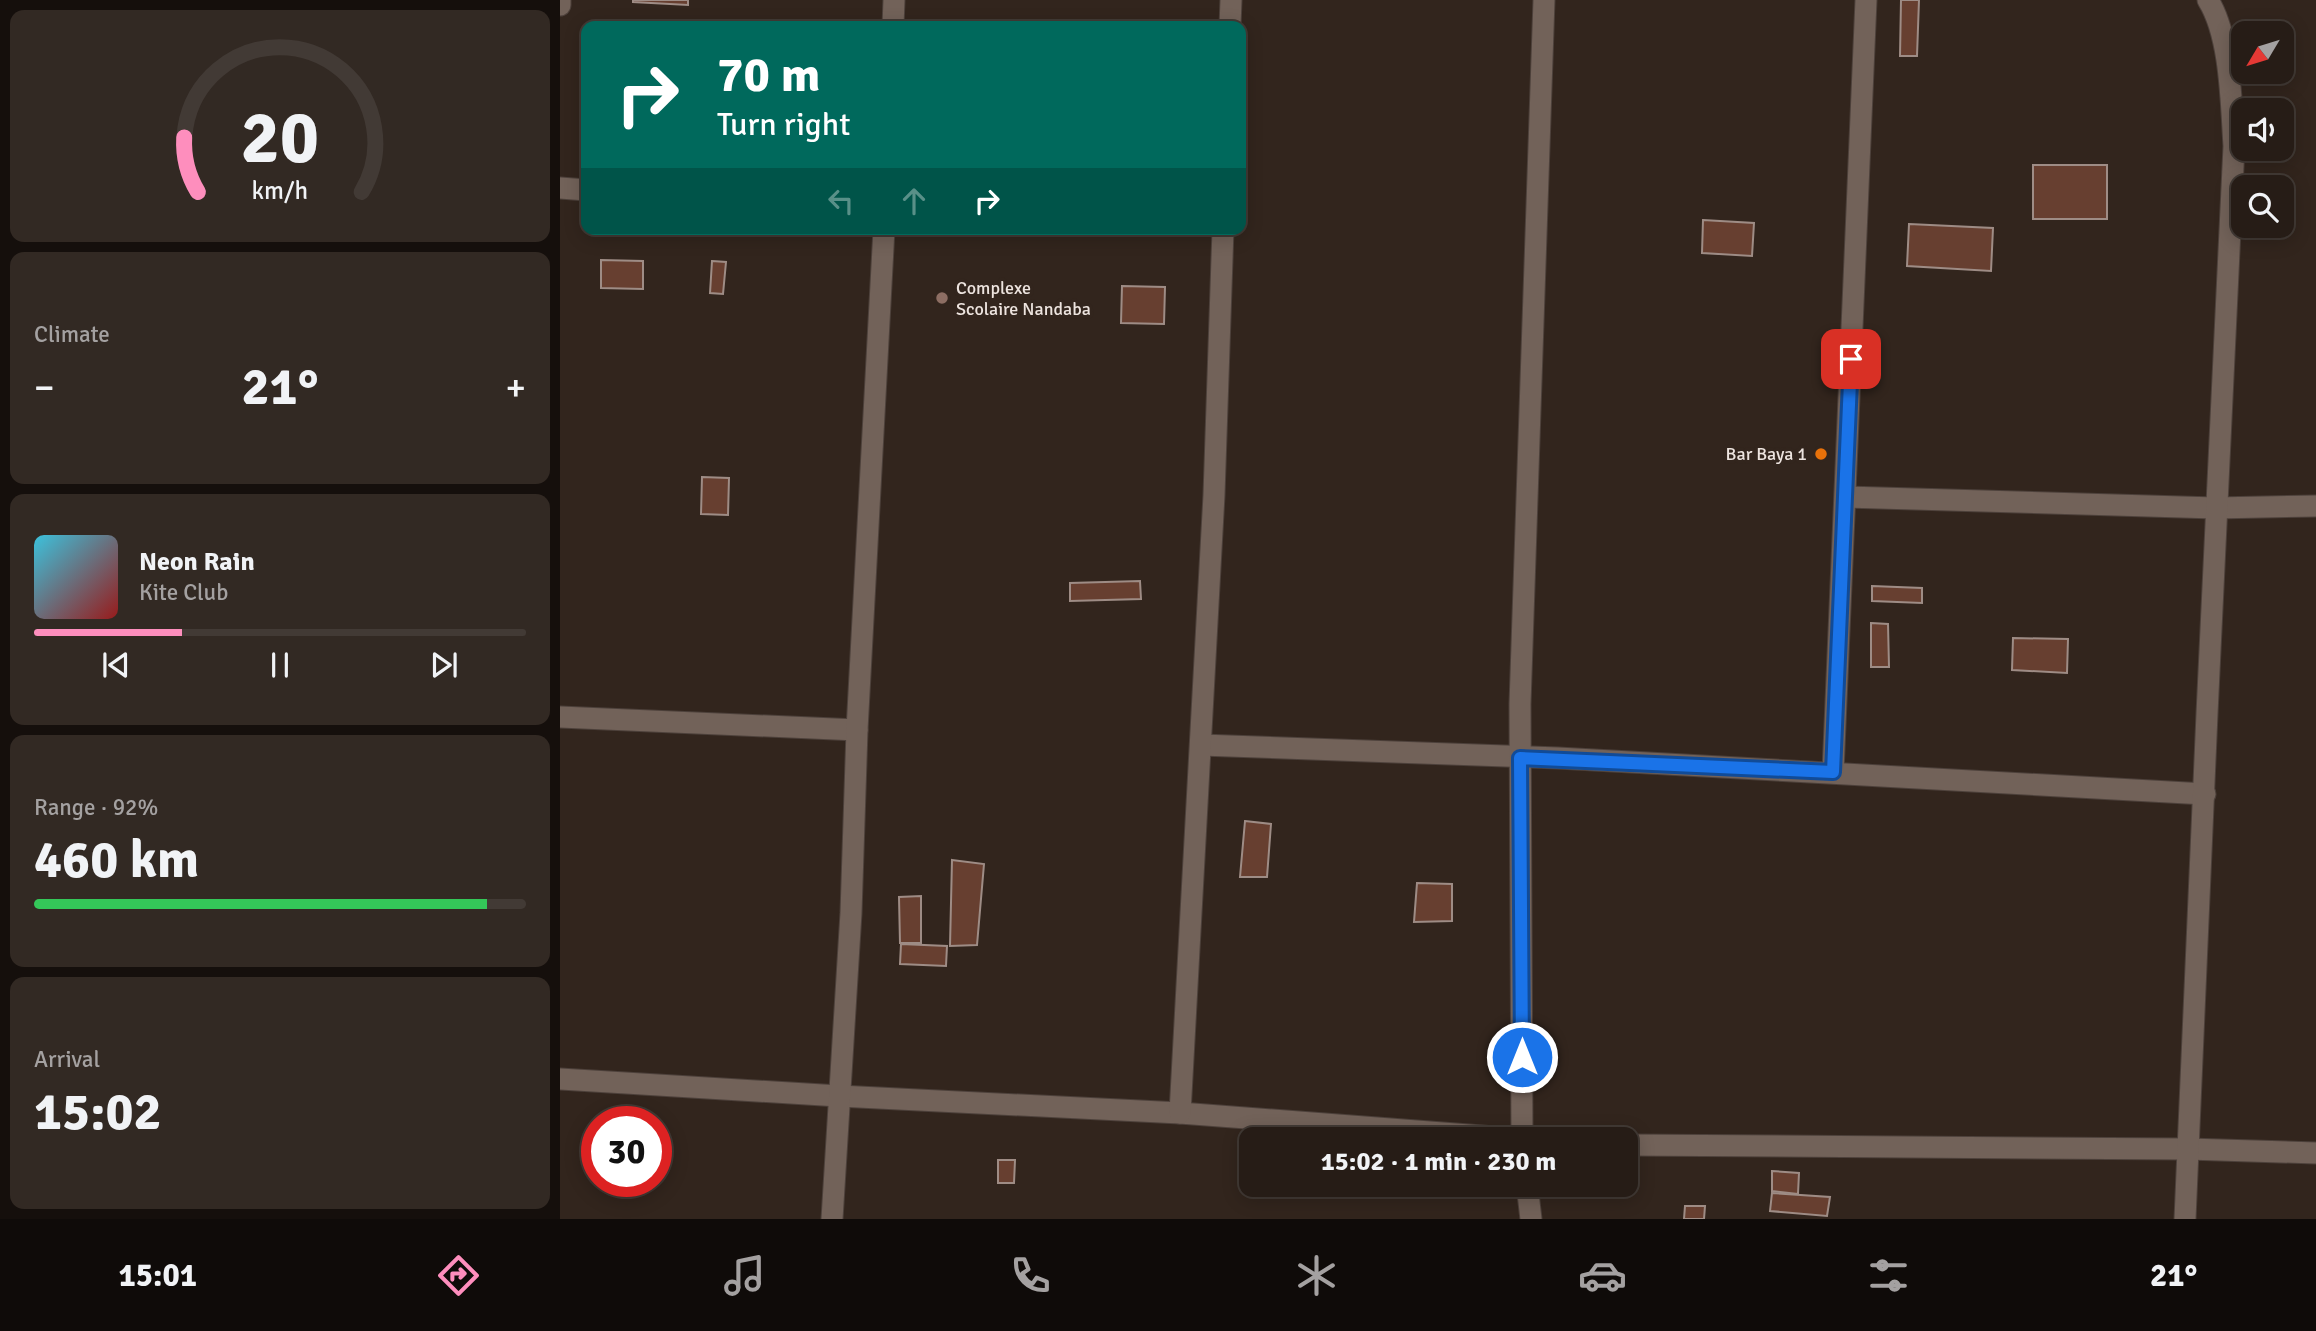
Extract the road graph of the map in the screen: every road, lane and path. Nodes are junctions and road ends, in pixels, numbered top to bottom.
1 (560, 0) edge
2 (894, 0) edge
3 (1230, 0) edge
4 (1544, 0) edge
5 (1866, 0) edge
6 (2208, 0) edge
7 (560, 5) edge
8 (893, 21) edge
9 (1230, 21) edge
10 (560, 188) edge
11 (581, 190) edge
12 (884, 235) edge
13 (1223, 235) edge
14 (1846, 497) junction
15 (2316, 506) edge
16 (2215, 508) junction
17 (560, 717) edge
18 (857, 730) junction
19 (1201, 745) junction
20 (1520, 758) junction
21 (1833, 772) junction
22 (2205, 794) junction
23 (560, 1079) edge
24 (839, 1096) junction
25 (1181, 1113) junction
26 (1365, 1127) edge
27 (1522, 1127) edge
28 (1638, 1145) edge
29 (2188, 1149) junction
30 (2316, 1153) edge
31 (1528, 1197) edge
32 (832, 1219) edge
33 (1531, 1219) edge
34 (2185, 1219) edge

1 - 7 street
2 - 8 street
3 - 9 street
4 - 20 street
5 - 14 street
6 - 16 street
10 - 11 street
12 - 18 street
13 - 19 street
14 - 16 street
14 - 21 street
15 - 16 street
16 - 22 street
17 - 18 street
18 - 24 street
19 - 20 street
19 - 25 street
20 - 21 street
20 - 27 street
21 - 22 street
22 - 29 street
23 - 24 street
24 - 25 street
24 - 32 street
25 - 26 street
28 - 29 street
29 - 30 street
29 - 34 street
31 - 33 street

